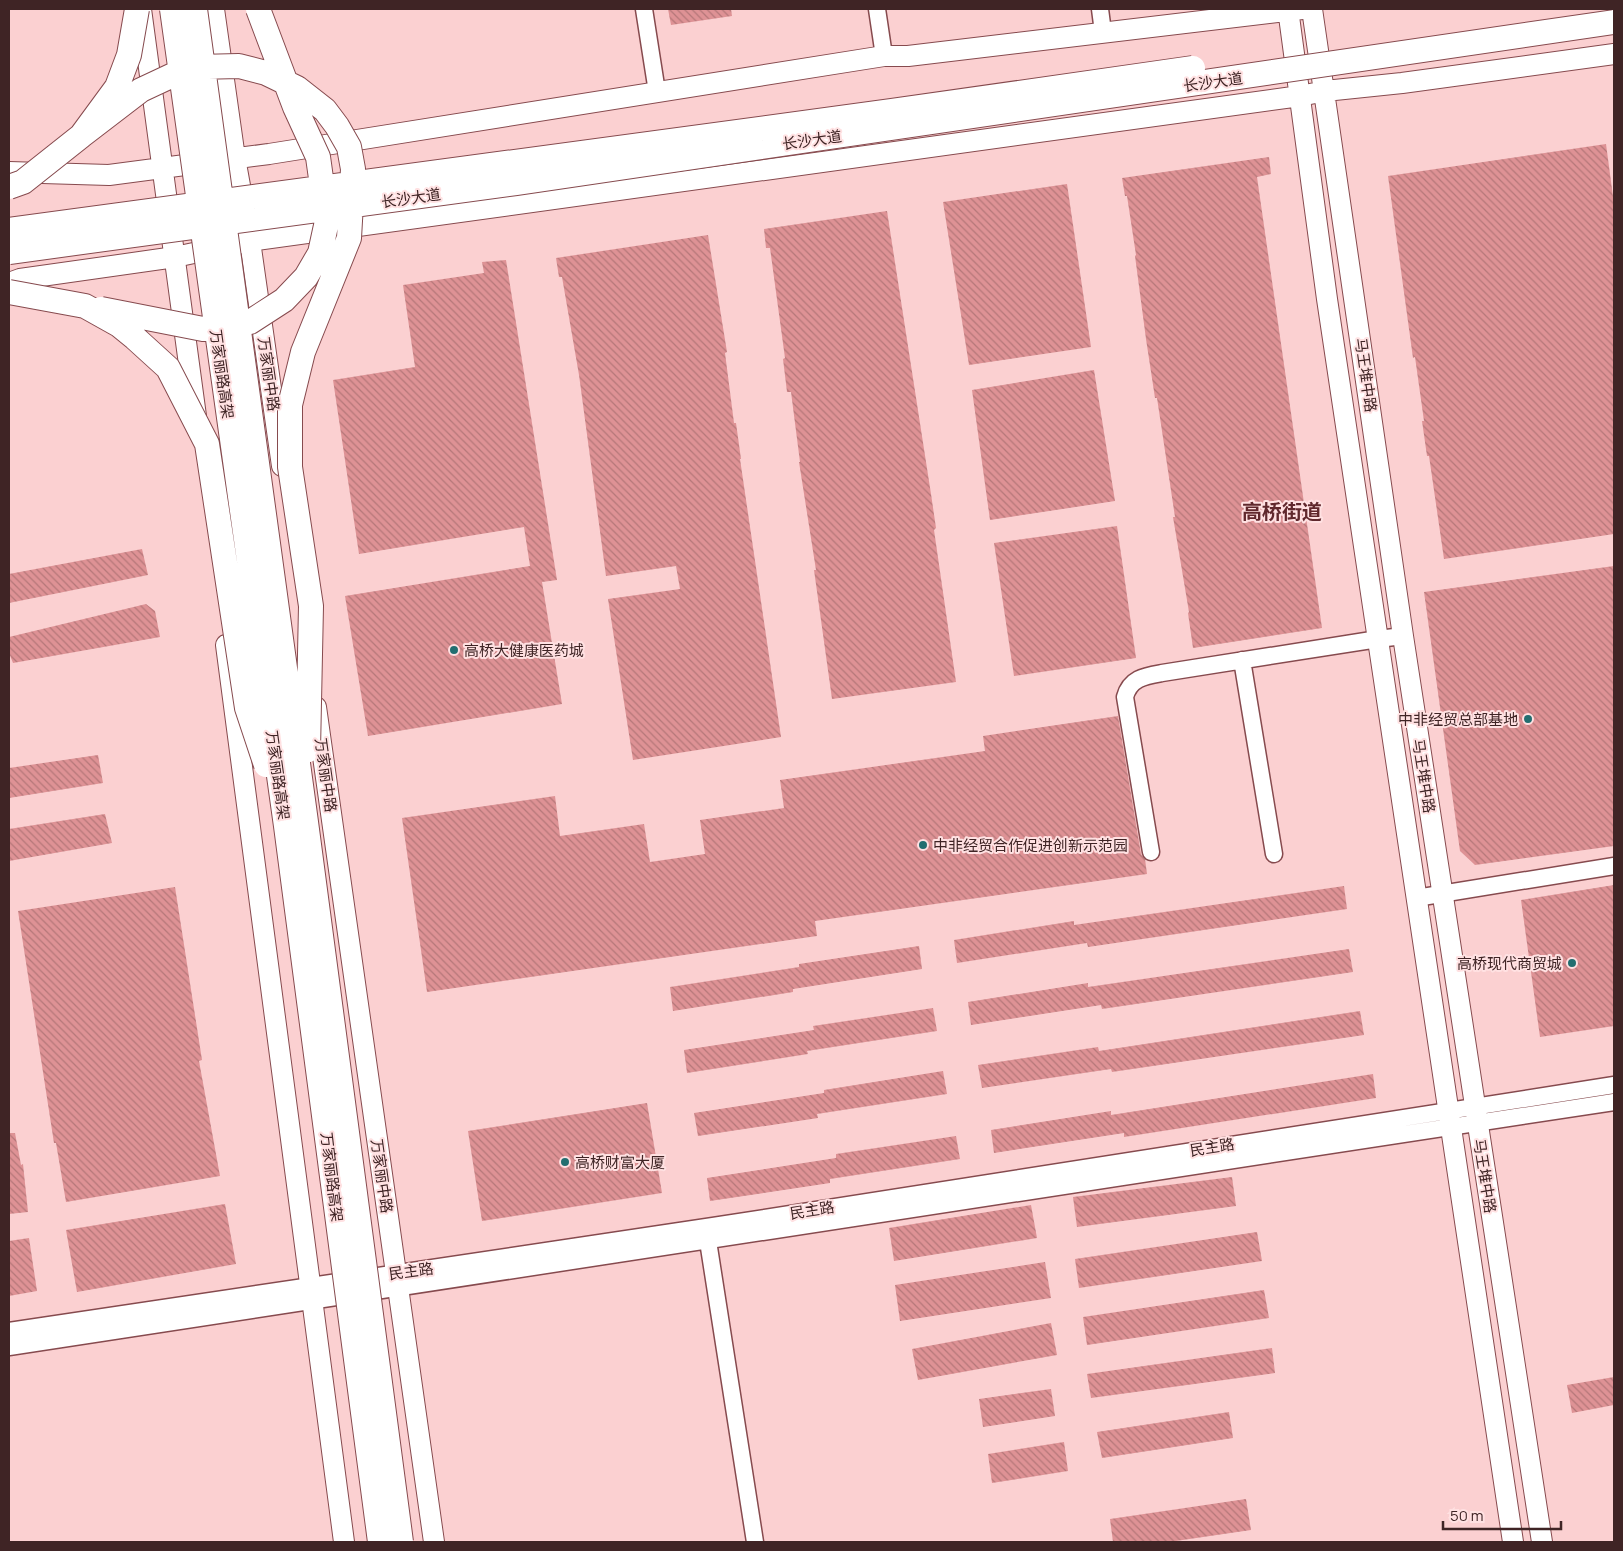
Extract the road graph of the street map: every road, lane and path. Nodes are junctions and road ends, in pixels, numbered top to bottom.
1 (137, 9) edge
2 (141, 9) edge
3 (172, 9) edge
4 (195, 9) edge
5 (214, 9) edge
6 (258, 9) edge
7 (644, 9) edge
8 (877, 9) edge
9 (1100, 9) edge
10 (1293, 9) edge
11 (1312, 9) edge
12 (1598, 9) edge
13 (1614, 22) edge
14 (1104, 32) junction
15 (1614, 54) edge
16 (884, 56) junction
17 (1325, 91) junction
18 (657, 92) junction
19 (1300, 96) junction
20 (81, 136) junction
21 (235, 158) junction
22 (163, 168) junction
23 (9, 172) edge
24 (9, 187) edge
25 (9, 230) edge
26 (250, 241) junction
27 (9, 252) edge
28 (175, 257) junction
29 (9, 283) edge
30 (9, 292) edge
31 (85, 306) junction
32 (1403, 636) junction
33 (1378, 638) junction
34 (1242, 660) junction
35 (296, 824) junction
36 (1152, 852) dead end
37 (1274, 854) dead end
38 (1614, 866) edge
39 (1442, 893) junction
40 (1416, 898) junction
41 (1614, 1085) edge
42 (1614, 1102) edge
43 (1475, 1115) junction
44 (1449, 1119) junction
45 (708, 1241) junction
46 (397, 1280) junction
47 (311, 1293) junction
48 (9, 1331) edge
49 (9, 1347) edge
50 (344, 1542) edge
51 (380, 1542) edge
52 (401, 1542) edge
53 (434, 1542) edge
54 (755, 1542) edge
55 (1513, 1542) edge
56 (1542, 1542) edge

1 - 20 highway, bridge
2 - 22 main road
3 - 35 highway, 万家丽路高架, bridge
4 - 35 highway, 万家丽路高架, bridge
5 - 21 main road, 万家丽中路
6 - 31 highway, bridge
7 - 18 street
8 - 16 street
9 - 14 street
10 - 14 main road
10 - 19 main road, 马王堆中路
11 - 17 main road, 马王堆中路
12 - 25 highway, 长沙大道, bridge
13 - 27 highway, 长沙大道, bridge
14 - 16 main road
15 - 17 main road
16 - 18 main road
17 - 19 main road
17 - 32 main road, 马王堆中路
18 - 21 main road
19 - 26 main road
19 - 33 main road, 马王堆中路
20 - 24 highway, bridge
20 - 35 highway, bridge
21 - 22 main road
21 - 26 main road, 万家丽中路
22 - 23 main road
22 - 28 main road
26 - 28 main road
26 - 46 main road, 万家丽中路
28 - 29 main road
28 - 47 main road
30 - 31 highway, bridge
31 - 35 highway, bridge
32 - 33 street
32 - 39 main road, 马王堆中路
33 - 34 street
33 - 40 main road, 马王堆中路
34 - 36 street
34 - 37 street
35 - 51 highway, 万家丽路高架, bridge
35 - 52 highway, 万家丽路高架, bridge
38 - 39 street
39 - 40 street
39 - 43 main road, 马王堆中路
40 - 44 main road, 马王堆中路
41 - 43 street, 民主路
42 - 43 street, 民主路
43 - 44 street, 民主路
43 - 56 main road, 马王堆中路
44 - 45 street, 民主路
44 - 46 street, 民主路
44 - 55 main road, 马王堆中路
45 - 46 street, 民主路
45 - 54 street
46 - 47 street, 民主路
46 - 53 main road, 万家丽中路
47 - 48 street, 民主路
47 - 49 street, 民主路
47 - 50 main road

